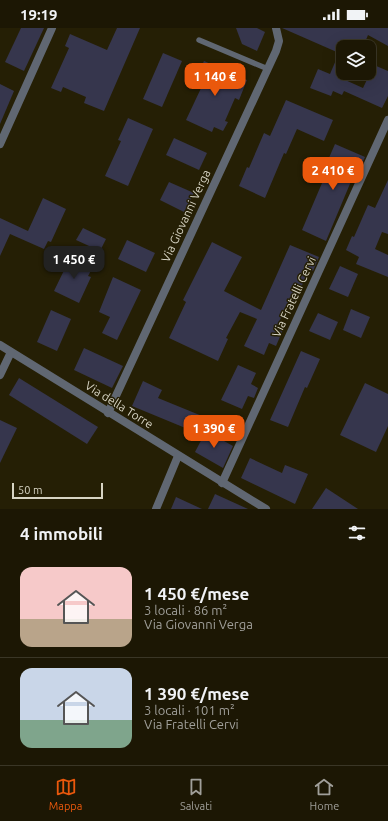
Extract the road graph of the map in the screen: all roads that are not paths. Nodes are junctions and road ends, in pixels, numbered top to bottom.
1 (52, 28) edge
2 (276, 28) edge
3 (199, 40) dead end
4 (268, 69) junction
5 (388, 120) edge
6 (0, 144) edge
7 (0, 345) edge
8 (11, 352) junction
9 (0, 375) edge
10 (108, 413) junction
11 (178, 456) junction
12 (222, 483) junction
13 (156, 509) edge
14 (266, 509) edge

1 - 6 street
2 - 4 street, Via Giovanni Verga
3 - 4 lane
4 - 10 street, Via Giovanni Verga
5 - 12 street, Via Fratelli Cervi
7 - 8 street, Via della Torre
8 - 9 street
8 - 10 street, Via della Torre
10 - 11 street, Via della Torre
11 - 12 street, Via della Torre
11 - 13 street
12 - 14 street, Via della Torre

